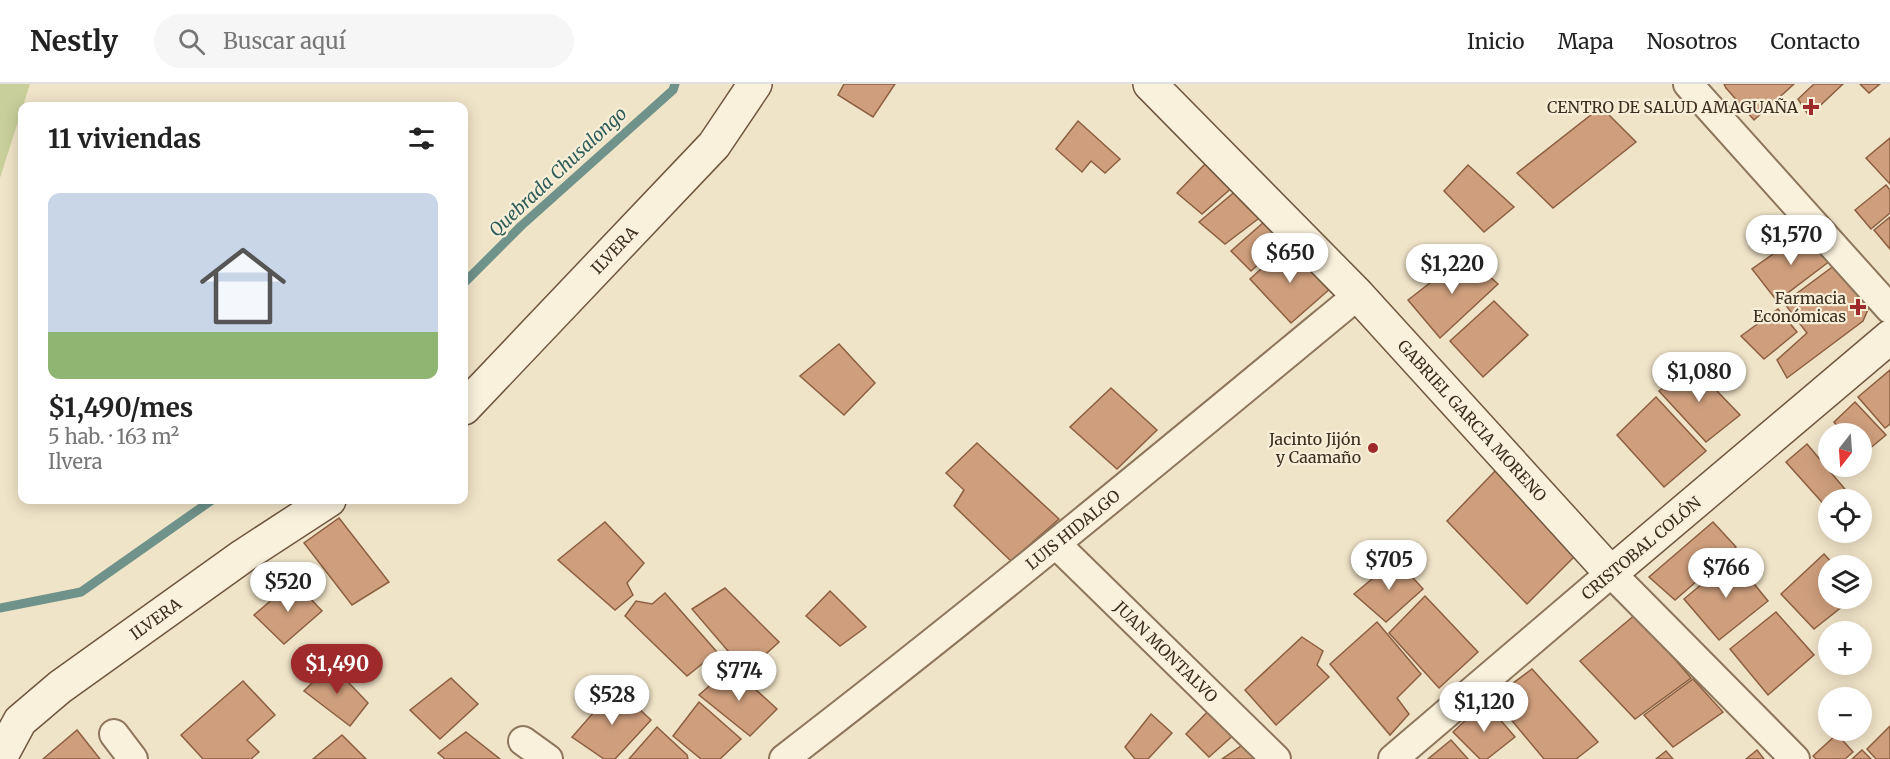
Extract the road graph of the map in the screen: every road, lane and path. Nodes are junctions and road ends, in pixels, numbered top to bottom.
1 (755, 84) edge
2 (1150, 84) edge
3 (1688, 84) edge
4 (1358, 295) junction
5 (1890, 309) edge
6 (1890, 337) edge
7 (468, 404) edge
8 (323, 504) edge
9 (1056, 544) junction
10 (1611, 573) junction
11 (114, 734) dead end
12 (523, 741) dead end
13 (0, 759) edge
14 (133, 759) edge
15 (548, 759) edge
16 (784, 759) edge
17 (1276, 759) edge
18 (1393, 759) edge
19 (1795, 759) edge

1 - 7 street, ILVERA
2 - 4 street, GABRIEL GARCIA MORENO
3 - 5 street
4 - 9 street, LUIS HIDALGO
4 - 10 street, GABRIEL GARCIA MORENO
6 - 10 street, CRISTOBAL COLÓN
8 - 13 street, ILVERA
9 - 16 street, LUIS HIDALGO
9 - 17 street, JUAN MONTALVO
10 - 18 street, CRISTOBAL COLÓN
10 - 19 street, GABRIEL GARCIA MORENO
11 - 14 street
12 - 15 street

